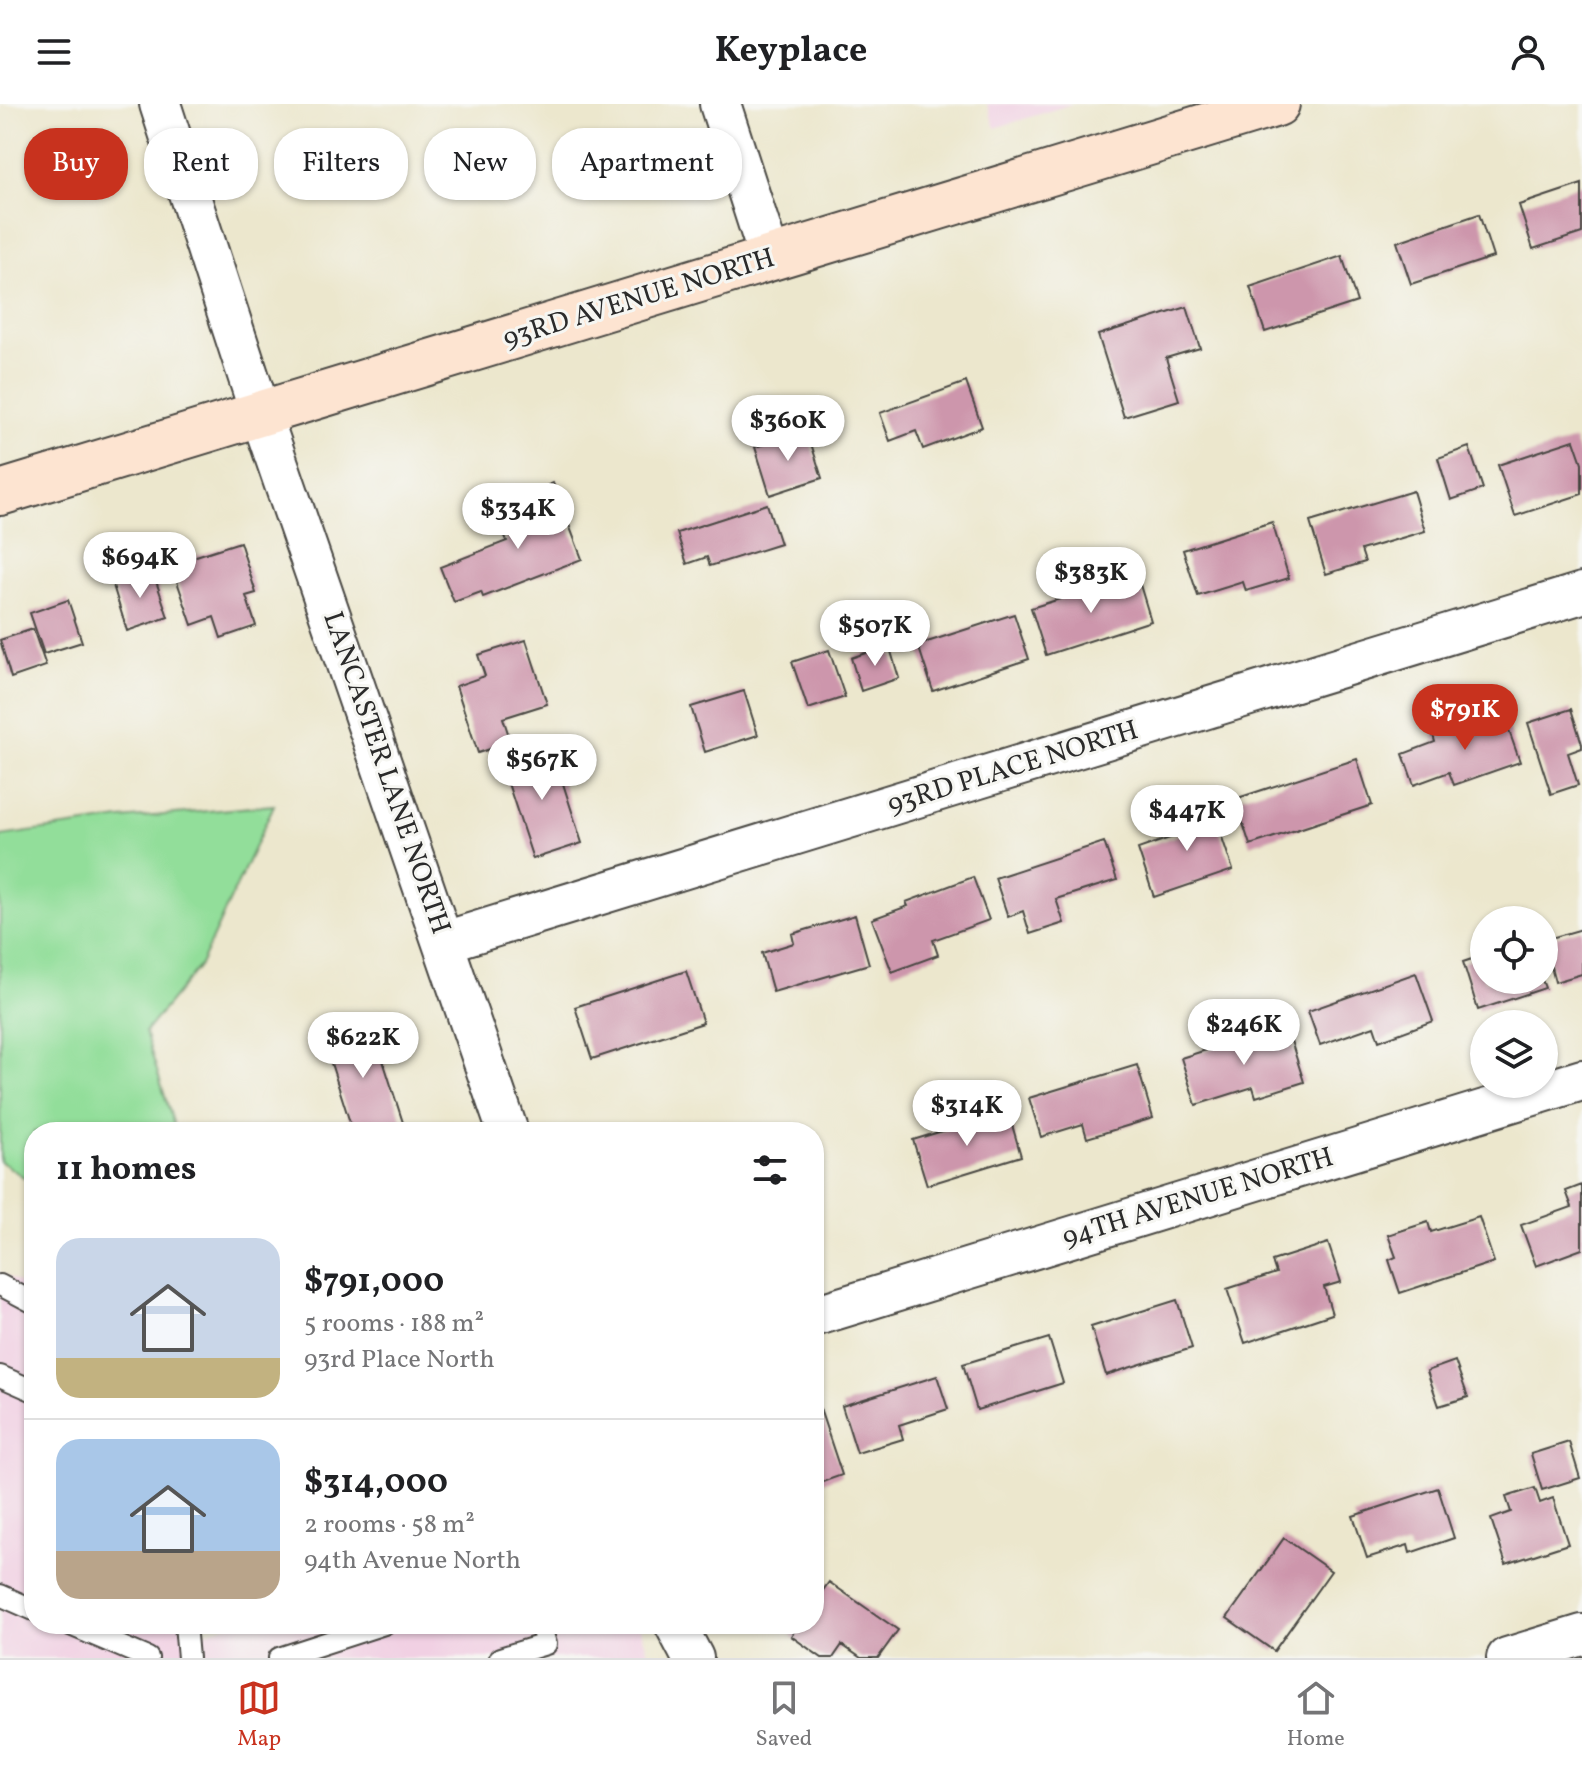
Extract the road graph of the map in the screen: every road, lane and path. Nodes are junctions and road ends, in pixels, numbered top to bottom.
1 (160, 104) edge
2 (720, 104) edge
3 (1277, 104) edge
4 (770, 259) junction
5 (261, 415) junction
6 (0, 493) edge
7 (1582, 593) edge
8 (444, 942) junction
9 (1582, 1080) edge
10 (505, 1122) edge
11 (0, 1285) edge
12 (24, 1298) edge
13 (824, 1313) edge
14 (0, 1376) edge
15 (24, 1387) edge
16 (0, 1595) edge
17 (24, 1606) edge
18 (92, 1634) edge
19 (186, 1634) edge
20 (353, 1634) edge
21 (543, 1634) edge
22 (680, 1634) edge
23 (1582, 1635) edge
24 (148, 1658) edge
25 (188, 1658) edge
26 (279, 1658) edge
27 (500, 1658) edge
28 (693, 1658) edge
29 (1507, 1658) edge

1 - 5 street, LANCASTER LANE NORTH
2 - 4 street
3 - 4 street, 93RD AVENUE NORTH
4 - 5 street, 93RD AVENUE NORTH
5 - 6 street, 93RD AVENUE NORTH
5 - 8 street, LANCASTER LANE NORTH
7 - 8 street, 93RD PLACE NORTH
8 - 10 street, LANCASTER LANE NORTH
9 - 13 street, 94TH AVENUE NORTH
11 - 12 lane
14 - 15 lane
16 - 17 lane
18 - 24 lane
19 - 25 lane
20 - 26 lane
21 - 27 lane
22 - 28 street
23 - 29 street

